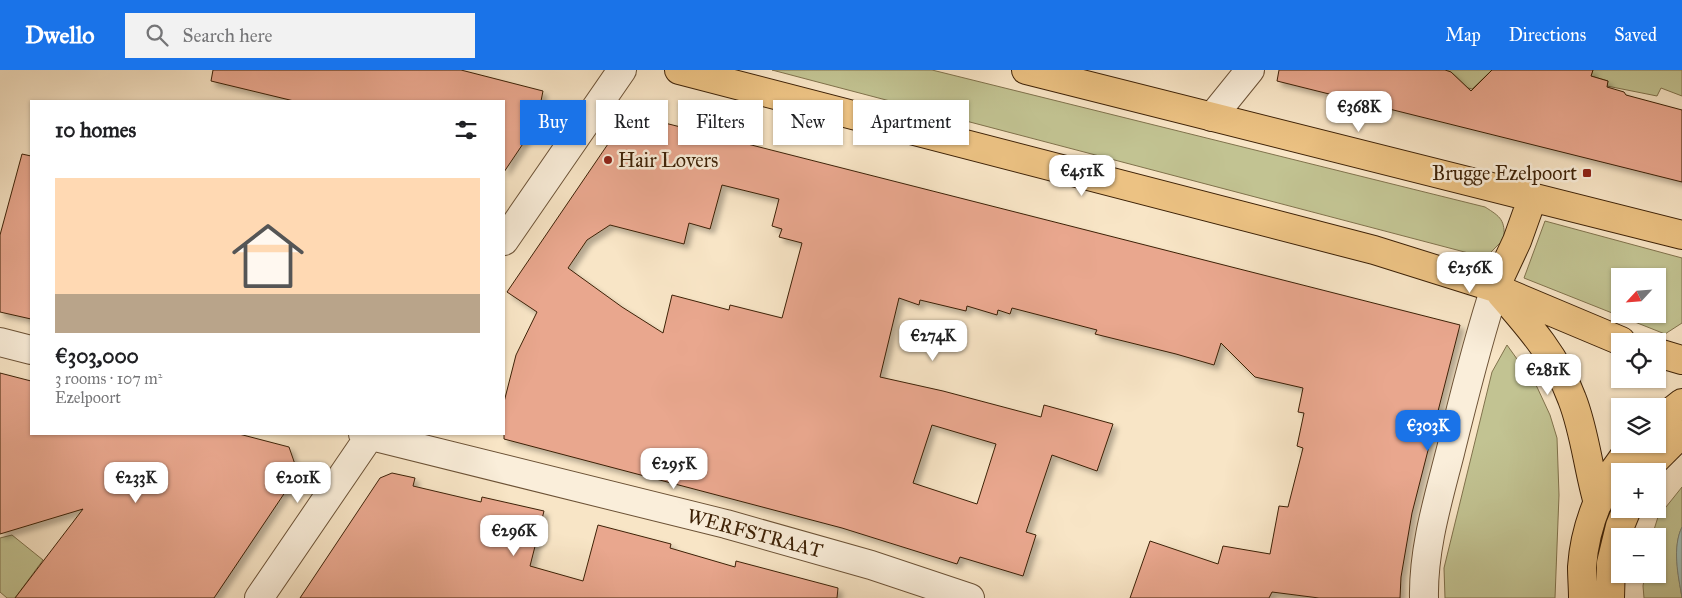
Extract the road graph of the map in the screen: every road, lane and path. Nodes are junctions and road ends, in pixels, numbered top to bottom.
1 (622, 70) edge
2 (679, 70) edge
3 (1026, 70) edge
4 (1250, 70) edge
5 (1212, 117) junction
6 (1532, 199) junction
7 (1682, 235) edge
8 (505, 240) edge
9 (1495, 288) junction
10 (1611, 337) edge
11 (0, 342) edge
12 (30, 350) edge
13 (1666, 355) edge
14 (1682, 360) edge
15 (1682, 403) edge
16 (1666, 416) edge
17 (1682, 433) edge
18 (367, 435) edge
19 (372, 435) edge
20 (1629, 453) edge
21 (1652, 463) edge
22 (1598, 503) junction
23 (1623, 518) edge
24 (259, 598) edge
25 (970, 598) edge
26 (1424, 598) edge
27 (1583, 598) edge
28 (1610, 598) edge

1 - 8 street
2 - 9 main road
3 - 5 main road
4 - 5 street
5 - 6 main road
6 - 7 main road
6 - 9 main road
9 - 10 main road
9 - 22 main road
9 - 26 street
11 - 12 street
13 - 14 main road
15 - 16 main road
17 - 21 main road
18 - 24 street
19 - 25 street, WERFSTRAAT
20 - 22 main road
22 - 27 main road
23 - 28 main road

